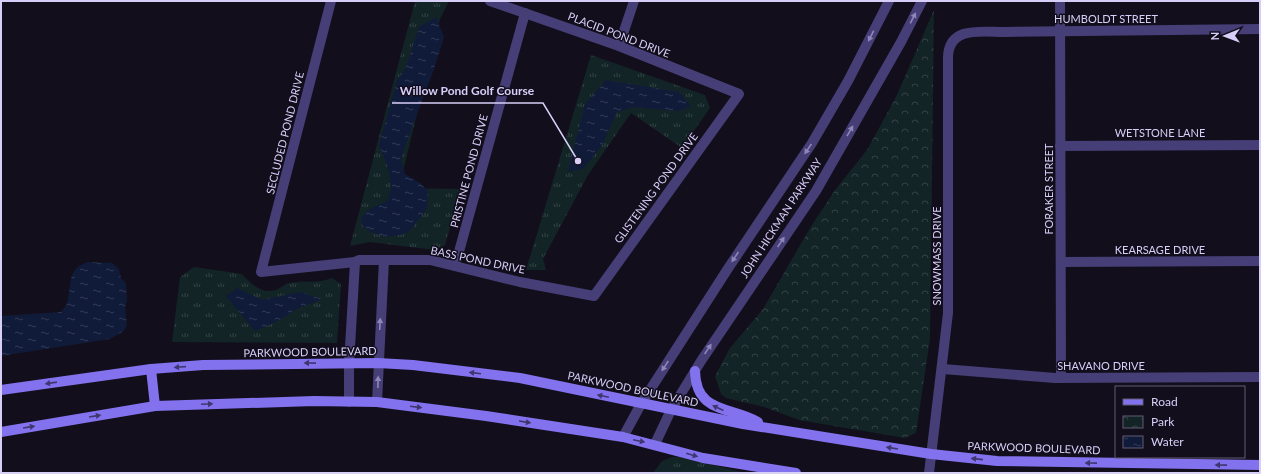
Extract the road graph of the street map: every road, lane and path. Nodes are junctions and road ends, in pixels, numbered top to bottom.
1 (331, 1) edge
2 (490, 1) edge
3 (634, 1) edge
4 (889, 1) edge
5 (922, 1) edge
6 (1060, 1) edge
7 (525, 13) junction
8 (1260, 29) edge
9 (1060, 32) junction
10 (954, 39) joint
11 (619, 46) junction
12 (739, 94) joint
13 (1260, 145) edge
14 (1060, 146) junction
15 (384, 260) junction
16 (1260, 261) edge
17 (355, 262) junction
18 (1061, 262) junction
19 (455, 266) junction
20 (261, 272) joint
21 (594, 296) joint
22 (378, 363) junction
23 (349, 364) junction
24 (151, 369) junction
25 (943, 369) junction
26 (695, 371) junction
27 (1260, 377) edge
28 (1061, 378) junction
29 (1, 390) edge
30 (349, 402) junction
31 (378, 402) junction
32 (641, 404) junction
33 (154, 406) junction
34 (671, 410) junction
35 (767, 427) junction
36 (1, 432) edge
37 (623, 438) junction
38 (655, 444) junction
39 (931, 454) junction
40 (1260, 466) edge
41 (796, 473) edge
42 (929, 473) edge

1 - 20 street, SECLUDED POND DRIVE
2 - 7 street, PLACID POND DRIVE
3 - 11 street
4 -> 32 street, JOHN HICKMAN PARKWAY
26 -> 5 street, JOHN HICKMAN PARKWAY
6 - 9 street, FORAKER STREET
7 - 11 street, PLACID POND DRIVE
7 - 19 street, PRISTINE POND DRIVE
8 - 9 street, HUMBOLDT STREET
9 - 10 street, HUMBOLDT STREET
9 - 14 street, FORAKER STREET
10 - 25 street, SNOWMASS DRIVE
11 - 12 street, PLACID POND DRIVE
12 - 21 street, GLISTENING POND DRIVE
13 - 14 street, WETSTONE LANE
14 - 18 street, FORAKER STREET
15 - 17 street, BASS POND DRIVE
15 - 19 street, BASS POND DRIVE
22 -> 15 street
16 - 18 street, KEARSAGE DRIVE
17 - 20 street, BASS POND DRIVE
17 - 23 street
18 - 28 street, FORAKER STREET
19 - 21 street, BASS POND DRIVE
22 - 23 main road, PARKWOOD BOULEVARD
31 -> 22 street
32 -> 22 main road, PARKWOOD BOULEVARD
23 -> 24 main road, PARKWOOD BOULEVARD
23 - 30 street
24 -> 29 main road, PARKWOOD BOULEVARD
24 - 33 main road
25 - 28 street, SHAVANO DRIVE
25 - 39 street, SNOWMASS DRIVE
26 - 34 street, JOHN HICKMAN PARKWAY
35 -> 26 main road
27 - 28 street, SHAVANO DRIVE
30 - 31 main road
33 -> 30 main road
31 -> 37 main road
32 - 34 main road, PARKWOOD BOULEVARD
32 - 37 street, JOHN HICKMAN PARKWAY
36 -> 33 main road
34 - 35 main road, PARKWOOD BOULEVARD
34 - 38 street, JOHN HICKMAN PARKWAY
39 -> 35 main road, PARKWOOD BOULEVARD
37 -> 38 main road
38 -> 41 main road
40 -> 39 main road, PARKWOOD BOULEVARD
39 - 42 street, SNOWMASS DRIVE

